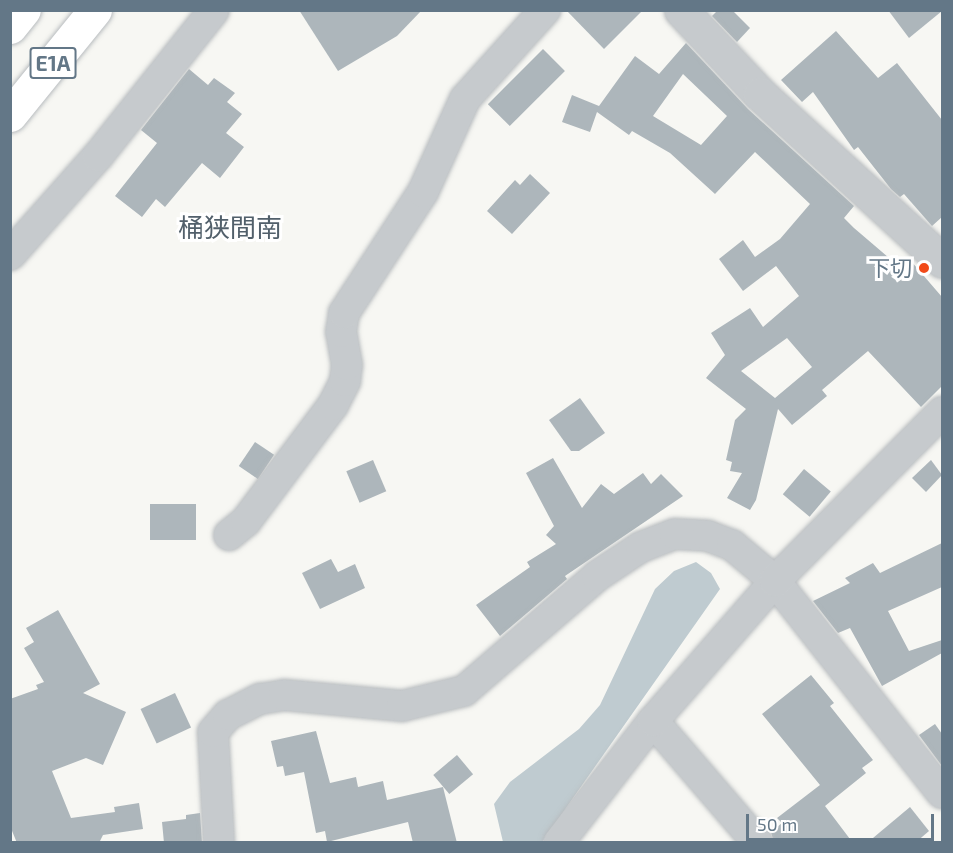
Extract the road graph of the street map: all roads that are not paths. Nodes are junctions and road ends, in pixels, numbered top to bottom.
1 (24, 10) edge
2 (95, 10) edge
3 (214, 10) edge
4 (545, 10) edge
5 (681, 10) edge
6 (10, 27) edge
7 (10, 115) edge
8 (10, 255) edge
9 (942, 261) edge
10 (942, 412) edge
11 (229, 536) dead end
12 (775, 581) junction
13 (653, 721) junction
14 (942, 792) edge
15 (748, 839) edge
16 (219, 843) edge
17 (560, 843) edge

1 - 6 highway, E1A
2 - 7 highway, E1A
3 - 8 street
4 - 11 street
5 - 9 street
10 - 12 street
12 - 13 street
12 - 14 street
12 - 16 street
13 - 15 street
13 - 17 street

